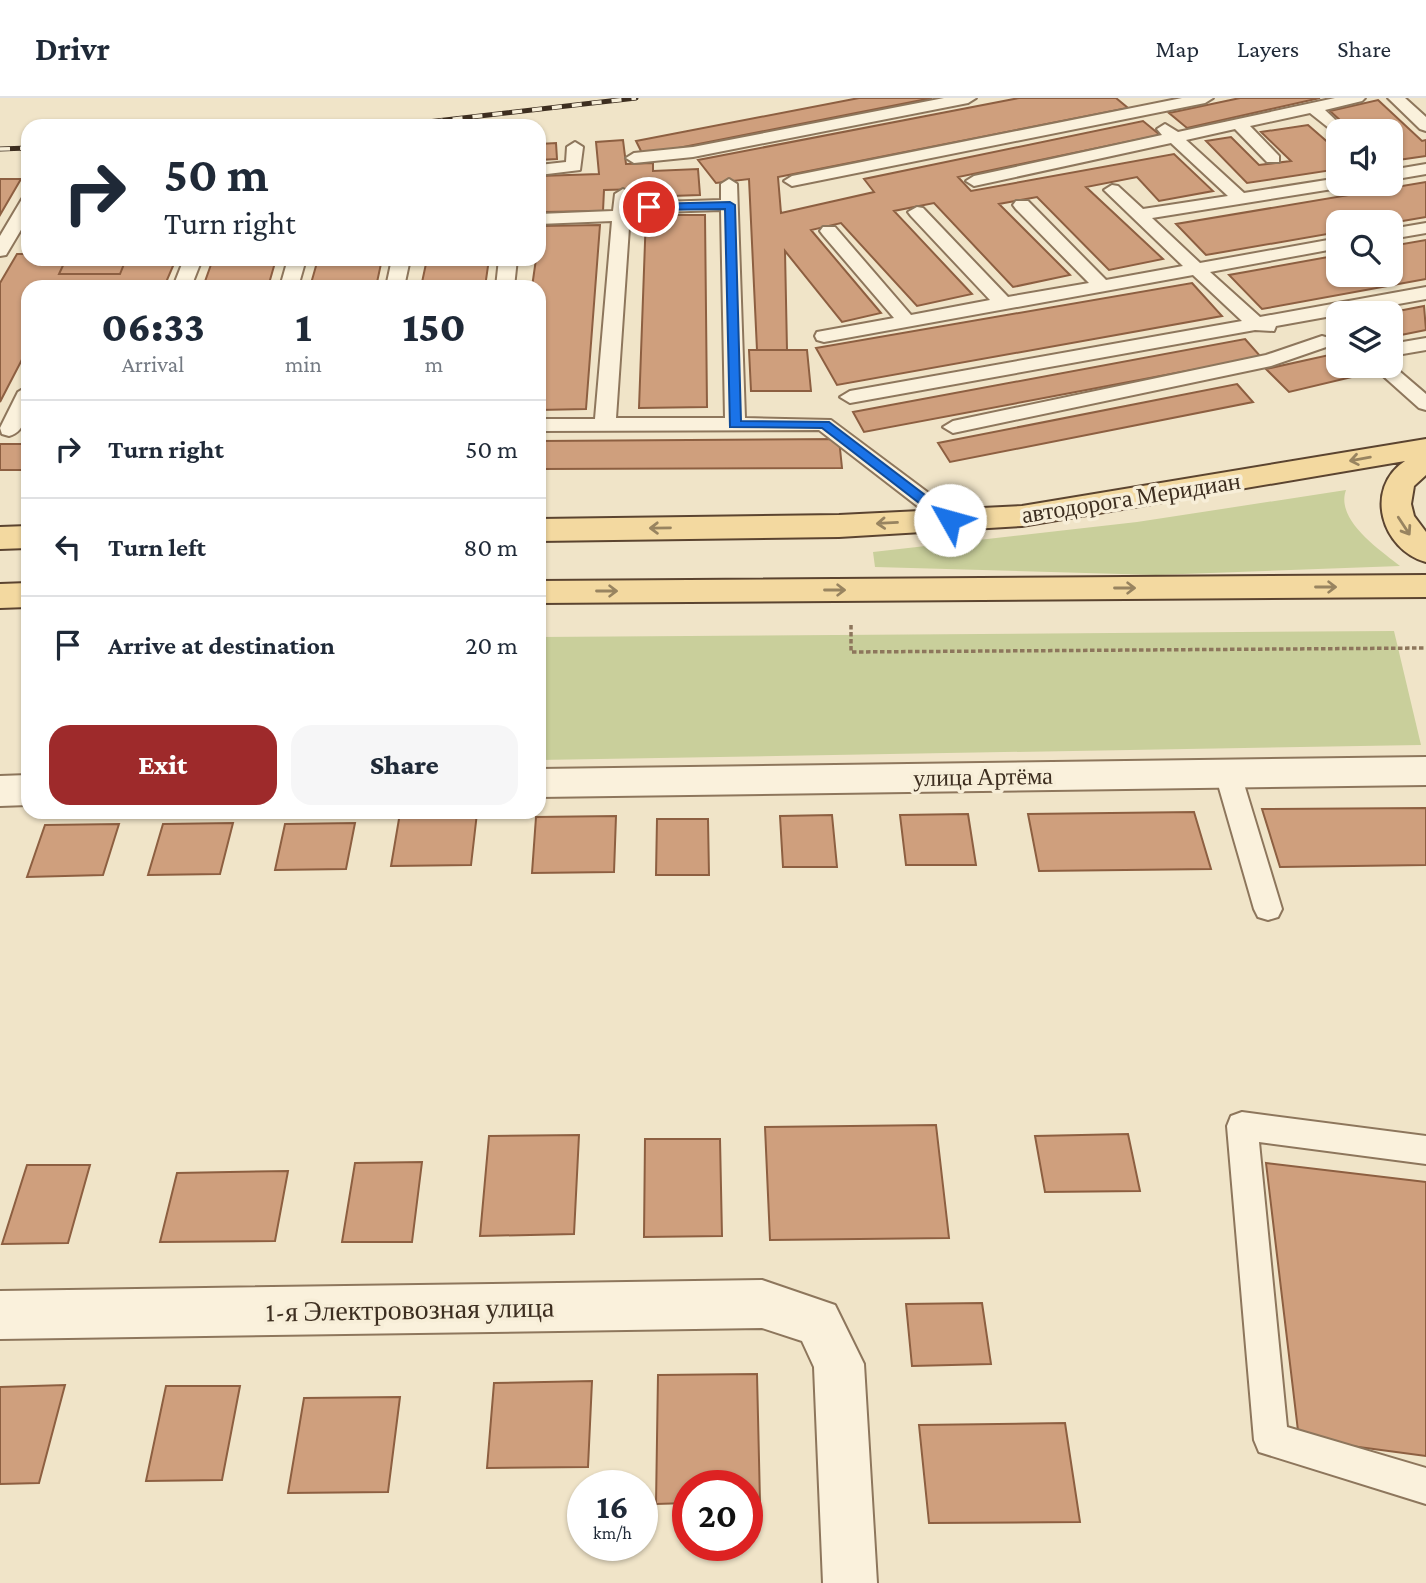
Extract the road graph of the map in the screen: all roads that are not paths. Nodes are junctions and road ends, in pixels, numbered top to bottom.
1 (968, 98) edge
2 (1129, 98) edge
3 (1205, 98) edge
4 (1357, 98) edge
5 (1396, 98) edge
6 (1314, 107) junction
7 (1146, 111) junction
8 (1326, 119) edge
9 (1239, 124) junction
10 (1426, 126) edge
11 (1175, 138) junction
12 (575, 147) dead end
13 (634, 158) dead end
14 (1273, 159) dead end
15 (546, 169) edge
16 (1426, 169) edge
17 (1403, 173) edge
18 (792, 181) dead end
19 (974, 181) dead end
20 (729, 184) dead end
21 (1326, 185) edge
22 (1112, 190) dead end
23 (1241, 199) junction
24 (730, 205) junction
25 (1022, 205) dead end
26 (622, 206) junction
27 (917, 212) dead end
28 (21, 214) edge
29 (1139, 215) junction
30 (546, 218) edge
31 (1426, 228) edge
32 (829, 231) dead end
33 (1403, 232) edge
34 (21, 239) edge
35 (2, 243) edge
36 (1326, 245) edge
37 (1194, 268) junction
38 (1101, 285) junction
39 (1426, 293) edge
40 (1003, 303) junction
41 (906, 320) junction
42 (1256, 324) junction
43 (824, 336) dead end
44 (1326, 343) edge
45 (1426, 344) edge
46 (1326, 345) edge
47 (1403, 348) edge
48 (1396, 378) edge
49 (850, 397) dead end
50 (1426, 404) edge
51 (21, 409) edge
52 (735, 424) junction
53 (546, 425) edge
54 (605, 425) junction
55 (953, 427) dead end
56 (12, 430) edge
57 (1426, 448) edge
58 (1426, 461) edge
59 (950, 520) junction
60 (546, 530) edge
61 (21, 537) edge
62 (0, 538) edge
63 (1426, 551) edge
64 (1426, 586) edge
65 (546, 592) edge
66 (21, 595) edge
67 (0, 596) edge
68 (1426, 771) edge
69 (1228, 774) junction
70 (546, 783) edge
71 (21, 790) edge
72 (0, 791) edge
73 (1268, 909) dead end
74 (1426, 1150) edge
75 (0, 1315) edge
76 (1426, 1486) edge
77 (850, 1583) edge

1 - 13 lane
2 - 7 lane
3 - 7 lane
4 - 6 lane
5 - 10 lane
6 - 8 lane
6 - 9 lane
7 - 11 lane
7 - 18 lane
9 - 11 lane
9 - 14 lane
11 - 19 lane
11 - 23 lane
12 - 15 lane
16 - 17 lane
20 - 24 lane
21 - 23 lane
22 - 29 lane
23 - 29 lane
24 - 26 lane
24 - 52 lane
25 - 38 lane
26 - 30 lane
26 - 54 lane
27 - 40 lane
28 - 35 lane
29 - 37 lane
31 - 33 lane
32 - 41 lane
34 - 35 lane
36 - 37 lane
37 - 38 lane
37 - 42 lane
38 - 40 lane
39 - 42 lane
40 - 41 lane
41 - 43 lane
42 - 44 lane
42 - 49 lane
45 - 47 lane
46 - 55 lane
48 - 50 lane
51 - 56 lane
52 - 54 lane
52 - 59 lane
53 - 54 lane
57 -> 59 main road, автодорога Меридиан
58 -> 63 main road
59 -> 60 main road, автодорога Меридиан
61 - 62 main road
65 -> 64 main road
66 - 67 main road
68 - 69 street, улица Артёма
69 - 70 street, улица Артёма
69 - 73 lane
71 - 72 street
74 - 76 lane
75 - 77 street, 1-я Электровозная улица

